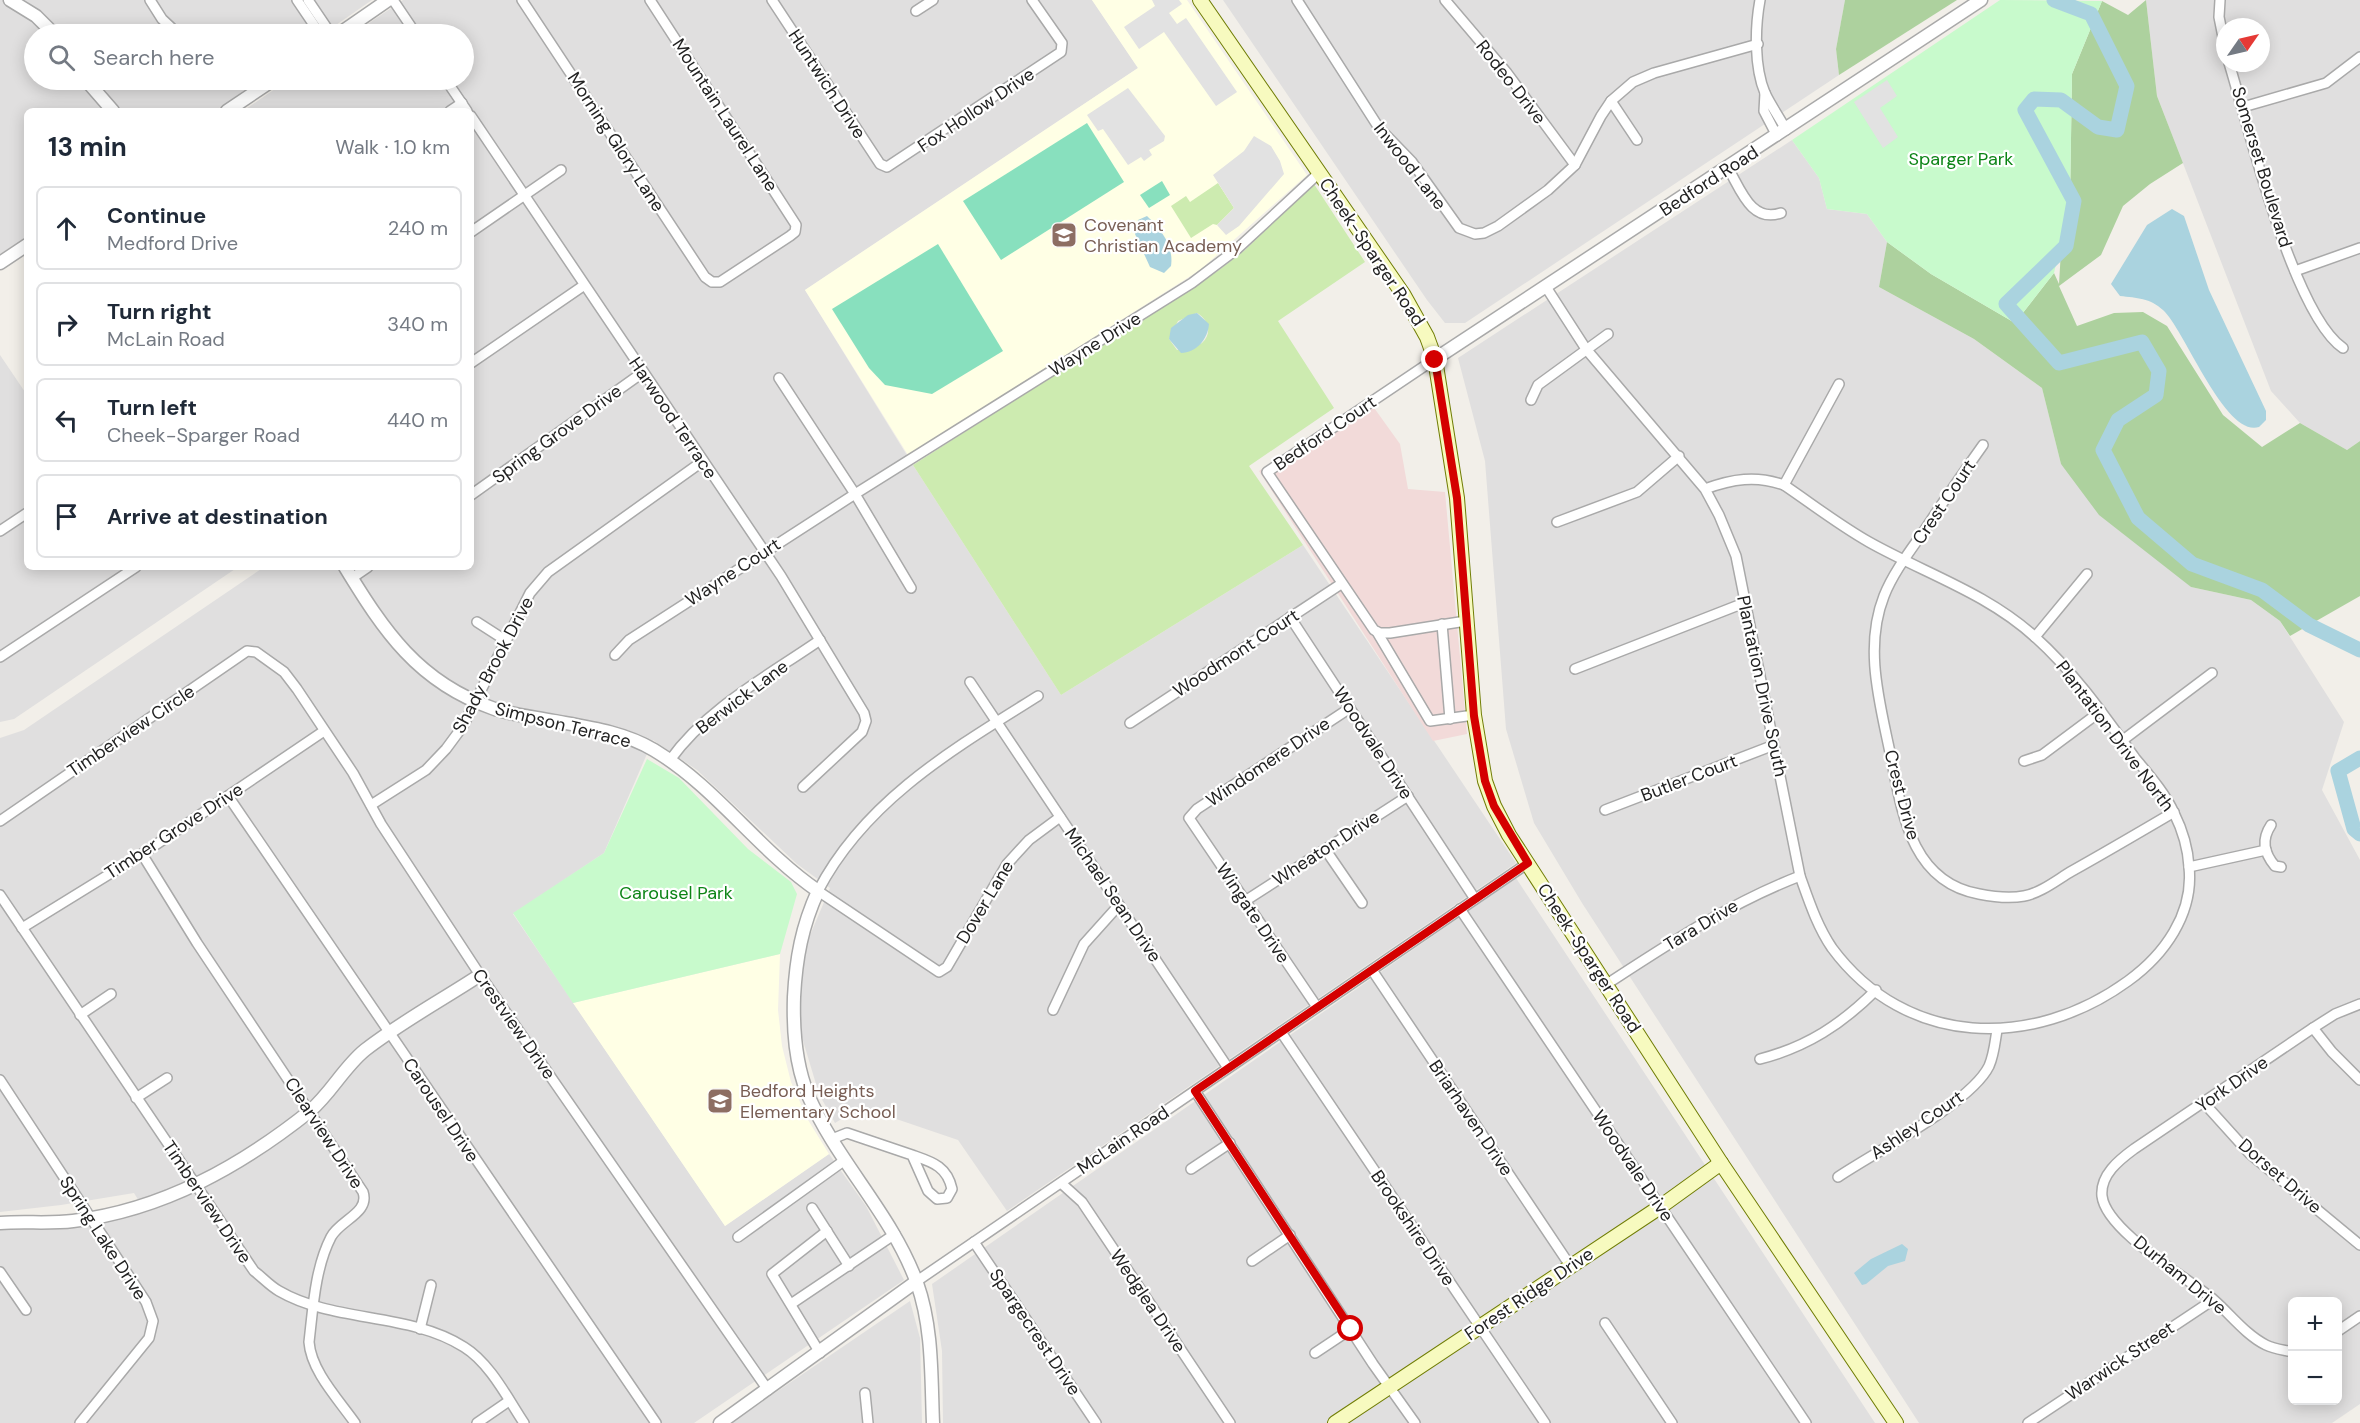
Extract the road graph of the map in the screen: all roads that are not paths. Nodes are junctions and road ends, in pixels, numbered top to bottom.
1 (150, 0) edge
2 (297, 0) edge
3 (308, 0) edge
4 (391, 0) edge
5 (522, 0) edge
6 (650, 0) edge
7 (772, 0) edge
8 (933, 0) edge
9 (1032, 0) edge
10 (1297, 0) edge
11 (1445, 0) edge
12 (1760, 0) edge
13 (1982, 0) edge
14 (2220, 0) edge
15 (1202, 1) edge
16 (19, 2) edge
17 (916, 11) dead end
18 (2219, 18) edge
19 (43, 24) edge
20 (167, 24) edge
21 (313, 24) edge
22 (324, 24) edge
23 (354, 24) edge
24 (409, 24) edge
25 (1758, 44) junction
26 (2360, 57) edge
27 (2232, 72) edge
28 (91, 90) edge
29 (94, 90) edge
30 (258, 90) edge
31 (453, 90) edge
32 (1611, 101) junction
33 (465, 107) edge
34 (2243, 107) junction
35 (99, 108) edge
36 (110, 108) edge
37 (231, 108) edge
38 (474, 121) edge
39 (1782, 133) junction
40 (1637, 140) dead end
41 (1575, 165) junction
42 (884, 166) joint
43 (1728, 168) junction
44 (561, 170) dead end
45 (1319, 173) junction
46 (524, 196) junction
47 (1781, 213) dead end
48 (474, 230) edge
49 (795, 232) joint
50 (24, 247) edge
51 (2360, 248) edge
52 (0, 263) edge
53 (2295, 271) junction
54 (583, 286) junction
55 (1546, 286) junction
56 (1608, 334) dead end
57 (2343, 348) dead end
58 (1586, 350) junction
59 (1435, 360) junction
60 (474, 361) edge
61 (642, 373) junction
62 (779, 378) dead end
63 (1839, 384) dead end
64 (1531, 400) dead end
65 (1983, 445) dead end
66 (1679, 456) junction
67 (703, 461) junction
68 (1784, 485) junction
69 (1705, 489) junction
70 (474, 493) edge
71 (855, 494) junction
72 (24, 515) edge
73 (1557, 522) dead end
74 (0, 531) edge
75 (764, 552) junction
76 (1905, 558) junction
77 (131, 570) edge
78 (349, 572) edge
79 (2087, 574) dead end
80 (1341, 584) junction
81 (911, 588) dead end
82 (1744, 603) junction
83 (1290, 617) junction
84 (1466, 621) junction
85 (477, 622) dead end
86 (1442, 624) junction
87 (1377, 632) junction
88 (2035, 637) junction
89 (505, 640) junction
90 (820, 640) junction
91 (615, 655) dead end
92 (0, 657) edge
93 (264, 657) joint
94 (1575, 669) dead end
95 (2212, 673) dead end
96 (970, 682) dead end
97 (1038, 696) dead end
98 (476, 701) junction
99 (1350, 708) junction
100 (2101, 711) junction
101 (1474, 716) junction
102 (1450, 718) junction
103 (997, 722) junction
104 (1130, 723) dead end
105 (324, 731) junction
106 (2122, 740) junction
107 (1774, 745) junction
108 (670, 760) junction
109 (2024, 760) dead end
110 (803, 788) dead end
111 (228, 796) junction
112 (1408, 796) junction
113 (370, 805) junction
114 (1605, 810) dead end
115 (2174, 812) junction
116 (1060, 817) junction
117 (1190, 818) joint
118 (0, 820) edge
119 (2271, 825) dead end
120 (1325, 849) junction
121 (2266, 850) junction
122 (142, 854) junction
123 (1528, 863) junction
124 (2189, 867) junction
125 (2281, 867) dead end
126 (1800, 876) junction
127 (818, 891) junction
128 (0, 895) edge
129 (1476, 899) junction
130 (1245, 901) junction
131 (1362, 903) dead end
132 (1119, 905) junction
133 (1460, 909) junction
134 (22, 928) junction
135 (1372, 969) junction
136 (944, 970) joint
137 (480, 975) junction
138 (1607, 984) junction
139 (1876, 990) junction
140 (111, 994) dead end
141 (2360, 1004) edge
142 (1317, 1007) junction
143 (1053, 1010) dead end
144 (80, 1015) junction
145 (2313, 1028) junction
146 (1997, 1030) junction
147 (1281, 1032) junction
148 (388, 1033) junction
149 (1760, 1059) dead end
150 (1228, 1068) junction
151 (167, 1078) dead end
152 (0, 1080) edge
153 (2360, 1080) edge
154 (1195, 1091) junction
155 (136, 1098) junction
156 (2205, 1103) junction
157 (310, 1110) junction
158 (832, 1139) junction
159 (1230, 1143) junction
160 (912, 1155) junction
161 (844, 1160) junction
162 (1721, 1163) junction
163 (1191, 1169) dead end
164 (2109, 1172) joint
165 (1838, 1177) dead end
166 (1061, 1183) junction
167 (195, 1185) junction
168 (1660, 1207) junction
169 (812, 1208) dead end
170 (91, 1218) junction
171 (0, 1223) edge
172 (827, 1231) junction
173 (895, 1234) junction
174 (1290, 1235) junction
175 (738, 1237) dead end
176 (974, 1242) junction
177 (2360, 1245) edge
178 (1252, 1261) dead end
179 (849, 1266) junction
180 (1571, 1267) junction
181 (0, 1272) edge
182 (917, 1281) junction
183 (431, 1285) dead end
184 (2213, 1300) junction
185 (792, 1304) junction
186 (314, 1305) junction
187 (26, 1310) dead end
188 (2360, 1316) edge
189 (1605, 1323) dead end
190 (1480, 1327) junction
191 (2342, 1328) edge
192 (420, 1329) junction
193 (1351, 1329) junction
194 (2288, 1351) edge
195 (820, 1353) junction
196 (1315, 1353) dead end
197 (1390, 1388) junction
198 (768, 1390) junction
199 (865, 1393) dead end
200 (509, 1401) junction
201 (80, 1423) edge
202 (355, 1423) edge
203 (477, 1423) edge
204 (524, 1423) edge
205 (656, 1423) edge
206 (720, 1423) edge
207 (868, 1423) edge
208 (933, 1423) edge
209 (1096, 1423) edge
210 (1230, 1423) edge
211 (1335, 1423) edge
212 (1415, 1423) edge
213 (1545, 1423) edge
214 (1672, 1423) edge
215 (1806, 1423) edge
216 (1896, 1423) edge
217 (2028, 1423) edge

1 - 20 street
2 - 21 street
3 - 22 street
4 - 23 street
4 - 24 street
5 - 49 street, Morning Glory Lane
6 - 49 street, Mountain Laurel Lane
7 - 42 street, Huntwich Drive
8 - 17 street
9 - 42 street, Fox Hollow Drive
10 - 41 street, Inwood Lane
11 - 41 street, Rodeo Drive
12 - 25 street
13 - 39 street, Bedford Road
14 - 18 street
15 - 45 main road, Cheek-Sparger Road
16 - 19 street
25 - 32 street, Inwood Lane
25 - 39 street
26 - 34 street
27 - 34 street, Somerset Boulevard
28 - 35 street
29 - 36 street
30 - 37 street
31 - 33 street
32 - 40 street
32 - 41 street, Inwood Lane
34 - 53 street, Somerset Boulevard
38 - 46 street, Harwood Terrace
39 - 43 street, Bedford Road
43 - 47 street
43 - 55 street, Bedford Road
44 - 46 street
45 - 59 main road, Cheek-Sparger Road
45 - 71 street, Wayne Drive
46 - 48 street
46 - 54 street, Harwood Terrace
50 - 52 street
51 - 53 street
53 - 57 street, Somerset Boulevard
54 - 60 street
54 - 61 street, Harwood Terrace
55 - 58 street, Plantation Drive South
55 - 59 street, Bedford Road
56 - 58 street
58 - 64 street
58 - 66 street, Plantation Drive South
59 - 80 street, Bedford Court
59 - 84 main road, Cheek-Sparger Road
61 - 67 street, Harwood Terrace
61 - 70 street, Spring Grove Drive
62 - 71 street
63 - 68 street
65 - 76 street, Crest Court
66 - 69 street, Plantation Drive South
66 - 73 street
67 - 75 street, Harwood Terrace
67 - 89 street, Shady Brook Drive
68 - 69 street, Plantation Drive North
68 - 76 street, Plantation Drive North
69 - 82 street, Plantation Drive South
71 - 75 street, Wayne Court
71 - 81 street
72 - 74 street
75 - 90 street, Harwood Terrace
75 - 91 street, Wayne Court
76 - 88 street, Plantation Drive North
76 - 115 street, Crest Drive
77 - 92 street
78 - 98 street, Simpson Terrace
79 - 88 street
80 - 83 street, Woodmont Court
80 - 87 street
82 - 94 street
82 - 107 street, Plantation Drive South
83 - 99 street, Woodvale Drive
83 - 104 street, Woodmont Court
84 - 86 street
84 - 101 main road, Cheek-Sparger Road
85 - 89 street
86 - 87 street
86 - 102 street
87 - 102 street
88 - 100 street, Plantation Drive North
89 - 98 street, Shady Brook Drive
90 - 108 street, Berwick Lane
90 - 110 street, Harwood Terrace
93 - 105 street, Crestview Drive
93 - 118 street, Timberview Circle
95 - 106 street
96 - 103 street, Michael Sean Drive
97 - 103 street
98 - 108 street, Simpson Terrace
98 - 113 street, Shady Brook Drive
99 - 112 street, Woodvale Drive
99 - 117 street, Windomere Drive
100 - 106 street, Plantation Drive North
100 - 109 street
101 - 102 street
101 - 123 main road, Cheek-Sparger Road
103 - 116 street, Michael Sean Drive
103 - 127 street
105 - 111 street, Timber Grove Drive
105 - 113 street, Crestview Drive
106 - 115 street, Plantation Drive North
107 - 114 street, Butler Court
107 - 126 street, Plantation Drive South
108 - 127 street, Simpson Terrace
111 - 122 street, Timber Grove Drive
111 - 148 street, Carousel Drive
112 - 120 street, Wheaton Drive
112 - 129 street, Woodvale Drive
113 - 137 street, Crestview Drive
115 - 124 street, Plantation Drive North
116 - 132 street, Michael Sean Drive
116 - 136 street, Dover Lane
117 - 130 street, Wingate Drive
119 - 121 street
120 - 130 street, Wheaton Drive
120 - 131 street
121 - 124 street
121 - 125 street
122 - 134 street, Timber Grove Drive
122 - 157 street, Clearview Drive
123 - 129 street, McLain Road
123 - 138 main road, Cheek-Sparger Road
124 - 146 street, Plantation Drive North
126 - 138 street, Tara Drive
126 - 139 street, Plantation Drive South
127 - 136 street, Simpson Terrace
127 - 158 street
128 - 134 street, Timberview Drive
129 - 133 street, McLain Road
130 - 142 street, Wingate Drive
132 - 143 street
132 - 150 street, Michael Sean Drive
133 - 135 street, McLain Road
133 - 168 street, Woodvale Drive
134 - 144 street, Timberview Drive
135 - 142 street, McLain Road
135 - 180 street, Briarhaven Drive
137 - 148 street
137 - 198 street, Crestview Drive
138 - 162 main road, Cheek-Sparger Road
139 - 146 street, Plantation Drive South
139 - 149 street
140 - 144 street
141 - 145 street, York Drive
142 - 147 street, McLain Road
144 - 155 street, Timberview Drive
145 - 153 street
145 - 156 street, York Drive
146 - 165 street, Ashley Court
147 - 150 street, McLain Road
147 - 190 street, Brookshire Drive
148 - 157 street
148 - 205 street, Carousel Drive
150 - 154 street, McLain Road
151 - 155 street
152 - 170 street, Spring Lake Drive
154 - 159 street
154 - 166 street, McLain Road
155 - 167 street, Timberview Drive
156 - 164 street, York Drive
156 - 177 street, Dorset Drive
157 - 167 street
157 - 186 street, Clearview Drive
158 - 160 street
158 - 161 street
159 - 163 street
159 - 174 street
160 - 160 street
161 - 173 street
161 - 175 street
162 - 168 main road, Forest Ridge Drive
162 - 216 main road, Cheek-Sparger Road
164 - 184 street, Durham Drive
166 - 176 street, McLain Road
166 - 210 street, Wedglea Drive
167 - 170 street
167 - 186 street, Timberview Drive
168 - 180 main road, Forest Ridge Drive
168 - 215 street, Woodvale Drive
169 - 172 street
170 - 171 street
170 - 201 street, Spring Lake Drive
172 - 179 street
172 - 185 street
173 - 179 street
173 - 182 street
174 - 178 street
174 - 193 street
176 - 182 street, McLain Road
176 - 209 street, Spargecrest Drive
179 - 185 street
180 - 190 main road, Forest Ridge Drive
181 - 187 street
182 - 195 street, McLain Road
182 - 208 street
183 - 192 street
184 - 194 street, Durham Drive
184 - 217 street, Warwick Street
185 - 195 street
186 - 192 street, Timberview Drive
186 - 202 street, Clearview Drive
188 - 191 street
189 - 214 street
190 - 197 main road, Forest Ridge Drive
190 - 213 street, Brookshire Drive
192 - 200 street, Timberview Drive
193 - 196 street
193 - 197 street
195 - 198 street, McLain Road
197 - 211 main road, Forest Ridge Drive
197 - 212 street
198 - 206 street, McLain Road
199 - 207 street
200 - 203 street
200 - 204 street, Timberview Drive

